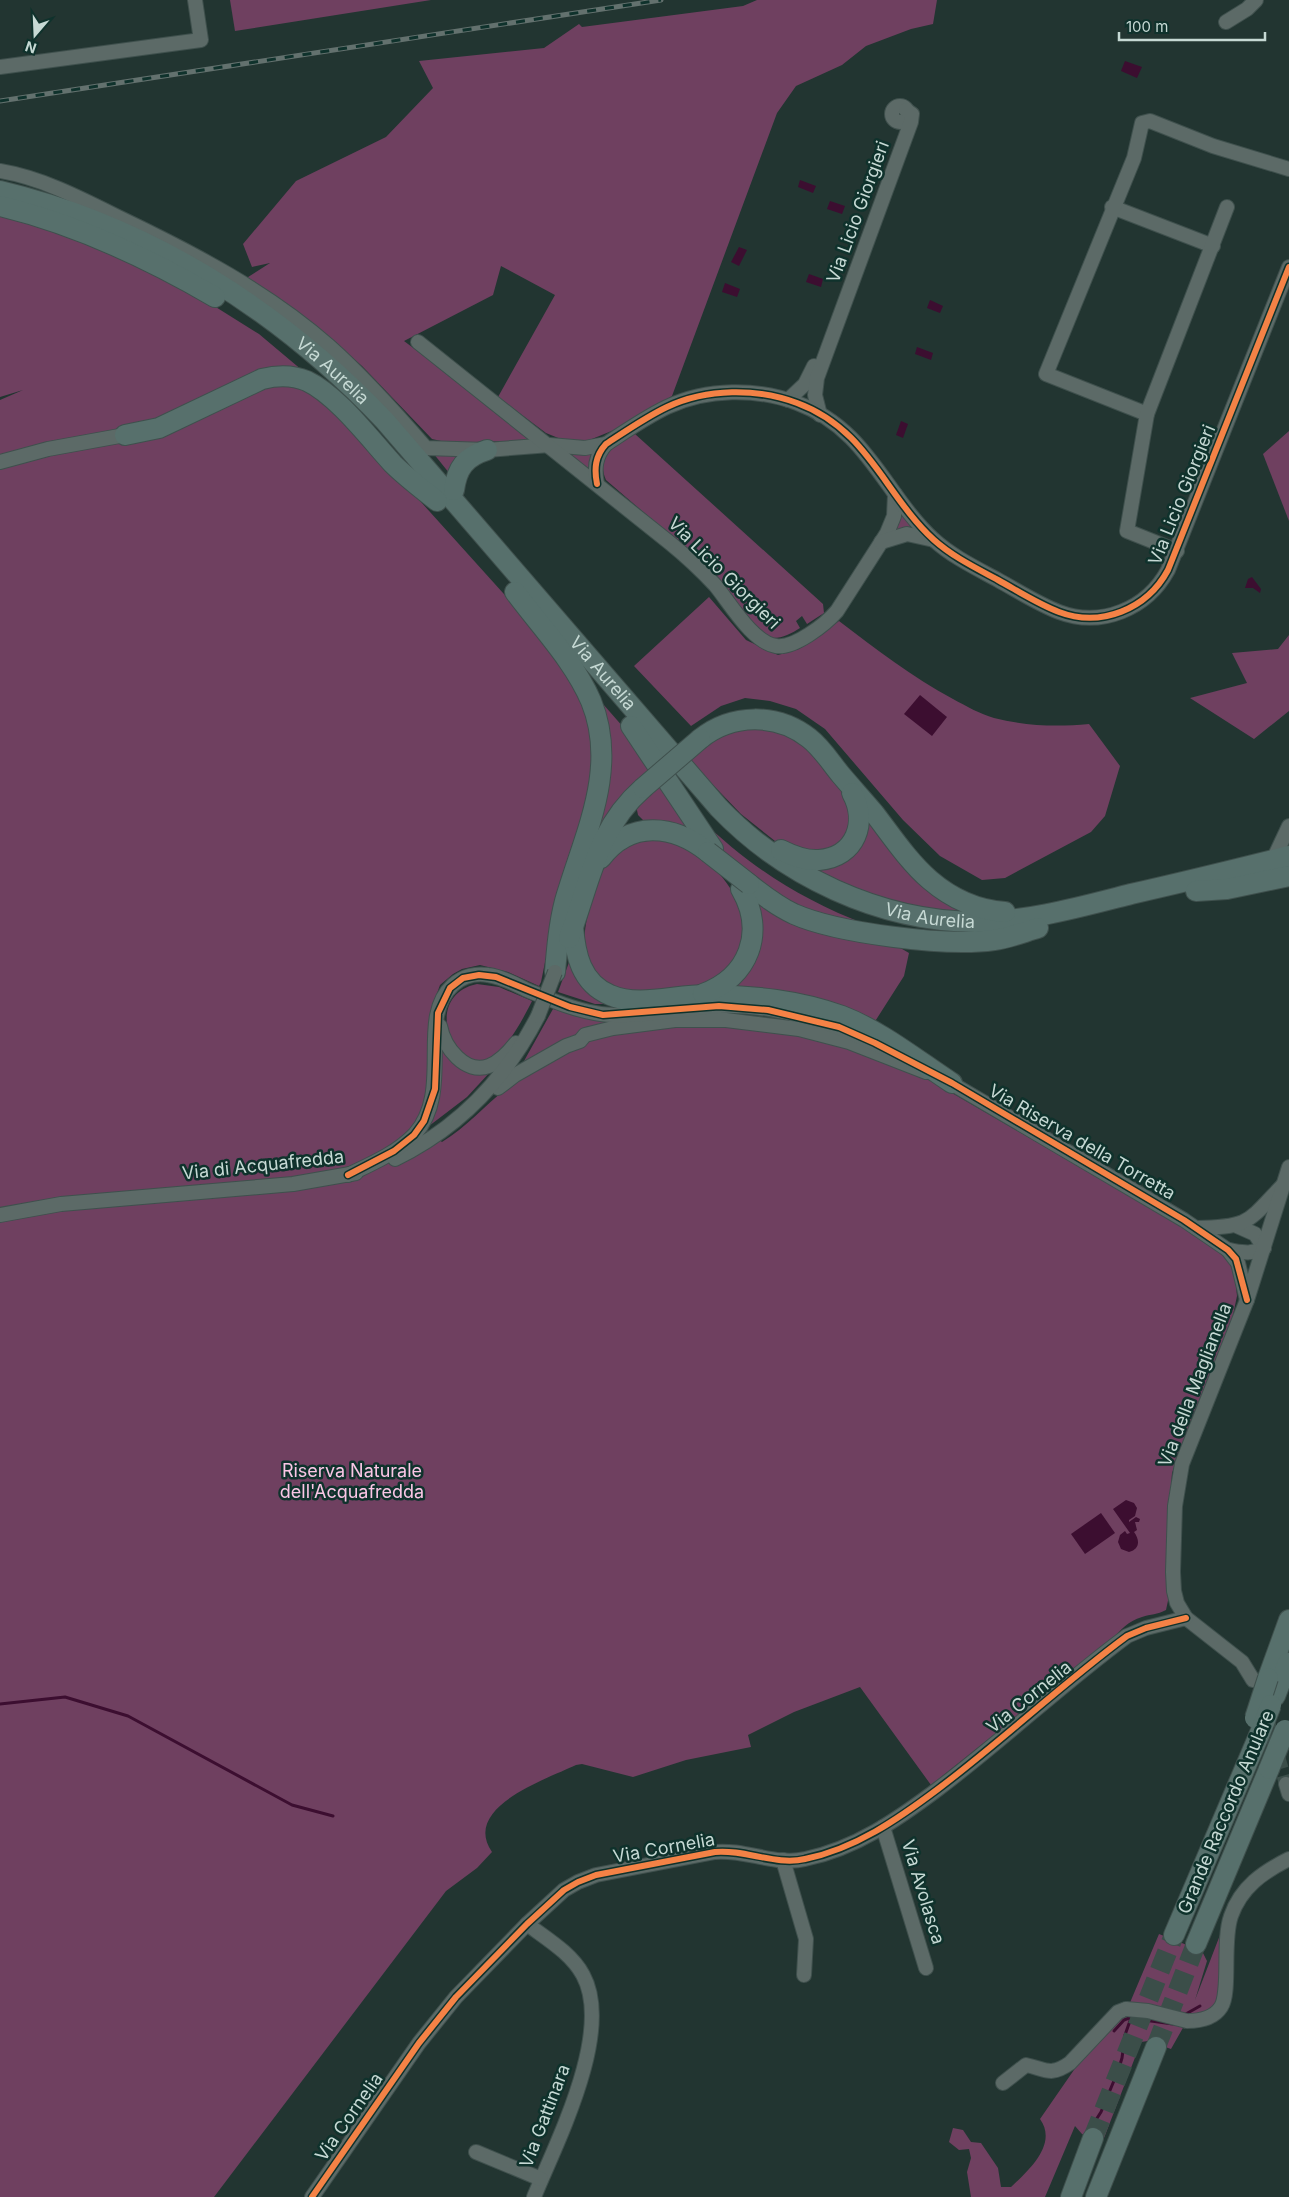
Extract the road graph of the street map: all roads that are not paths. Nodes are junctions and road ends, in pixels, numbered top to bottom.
1 (196, 0) edge
2 (1256, 0) edge
3 (1226, 22) dead end
4 (0, 67) edge
5 (903, 116) dead end
6 (1289, 169) edge
7 (0, 171) edge
8 (0, 191) edge
9 (0, 206) edge
10 (1227, 206) dead end
11 (1112, 207) junction
12 (1213, 246) junction
13 (1289, 267) edge
14 (418, 342) dead end
15 (820, 359) junction
16 (788, 400) junction
17 (1147, 414) junction
18 (820, 415) junction
19 (125, 435) joint
20 (606, 444) junction
21 (550, 445) junction
22 (426, 448) junction
23 (487, 450) junction
24 (0, 462) edge
25 (597, 484) junction
26 (454, 490) junction
27 (895, 494) junction
28 (437, 501) junction
29 (935, 540) junction
30 (882, 542) junction
31 (1178, 551) junction
32 (515, 592) junction
33 (560, 625) junction
34 (631, 726) junction
35 (844, 778) junction
36 (639, 792) junction
37 (732, 822) junction
38 (1289, 826) edge
39 (645, 830) junction
40 (710, 851) junction
41 (1284, 861) edge
42 (1289, 876) edge
43 (586, 880) junction
44 (745, 887) junction
45 (1196, 891) junction
46 (1060, 911) junction
47 (573, 926) junction
48 (1038, 928) junction
49 (555, 972) junction
50 (701, 995) junction
51 (440, 1005) junction
52 (538, 1016) junction
53 (952, 1083) junction
54 (461, 1116) junction
55 (1289, 1167) edge
56 (348, 1175) junction
57 (1284, 1183) junction
58 (0, 1215) edge
59 (1237, 1226) junction
60 (1196, 1228) junction
61 (1264, 1248) junction
62 (1228, 1250) junction
63 (1247, 1300) junction
64 (1186, 1618) junction
65 (1289, 1620) edge
66 (1289, 1661) edge
67 (1265, 1684) junction
68 (1288, 1734) edge
69 (1279, 1781) edge
70 (883, 1827) junction
71 (1289, 1859) edge
72 (783, 1860) junction
73 (527, 1924) junction
74 (1174, 1936) tunnel mouth
75 (1196, 1944) tunnel mouth
76 (926, 1968) dead end
77 (804, 1975) dead end
78 (1156, 2047) tunnel mouth
79 (1003, 2083) dead end
80 (1092, 2138) tunnel mouth
81 (476, 2152) dead end
82 (541, 2179) junction
83 (312, 2197) edge
84 (534, 2197) edge
85 (1070, 2197) edge
86 (1096, 2197) edge

1 - 4 street
2 - 3 street
5 - 15 street, Via Licio Giorgieri
6 - 11 street
7 - 22 street, Via Aurelia
8 - 33 highway, Via Aurelia
9 - 28 highway, Via Aurelia
10 - 12 street
11 - 12 street
11 - 17 street
12 - 17 street
13 - 31 street, Via Licio Giorgieri
14 - 21 street, Via Licio Giorgieri
15 - 16 street, Via Licio Giorgieri
15 - 18 street, Via Licio Giorgieri
16 - 18 street, Via Licio Giorgieri
16 - 20 street, Via Licio Giorgieri
17 - 31 street
18 - 27 street, Via Licio Giorgieri
19 - 24 street
19 - 28 highway
20 - 21 street, Via Licio Giorgieri
20 - 25 street
21 - 23 street, Via Licio Giorgieri
21 - 25 street, Via Licio Giorgieri
22 - 23 street, Via Licio Giorgieri
22 - 26 highway
23 - 26 highway
25 - 30 street, Via Licio Giorgieri
26 - 33 highway
27 - 29 street, Via Licio Giorgieri
27 - 30 street, Via Licio Giorgieri
28 - 32 highway, Via Aurelia
29 - 30 street, Via Licio Giorgieri
29 - 31 street, Via Licio Giorgieri
32 - 34 highway, Via Aurelia
32 - 49 highway
33 - 37 highway, Via Aurelia
34 - 40 highway
34 - 48 highway, Via Aurelia
35 - 36 highway, bridge
35 - 37 highway
35 - 46 highway
36 - 39 highway
36 - 43 highway
37 - 46 highway, Via Aurelia
38 - 41 street
39 - 40 highway
39 - 43 highway
40 - 44 highway, bridge
41 - 45 highway, Via Aurelia
41 - 46 highway, Via Aurelia
42 - 45 highway
43 - 47 highway
44 - 48 highway
44 - 50 highway
45 - 48 highway, Via Aurelia
47 - 49 highway
47 - 50 highway
49 - 52 street, Via di Acquafredda, bridge
50 - 53 highway
51 - 52 street
51 - 53 street
51 - 56 street
52 - 54 street, Via di Acquafredda
53 - 54 street
53 - 60 street, Via Riserva della Torretta
54 - 56 street, Via di Acquafredda
55 - 57 street, Via della Maglianella
56 - 58 street, Via di Acquafredda
57 - 59 street
57 - 61 street, Via della Maglianella
59 - 60 street
59 - 61 street
60 - 62 street, Via Riserva della Torretta
61 - 62 street
61 - 63 street, Via della Maglianella
62 - 63 street
63 - 64 street, Via della Maglianella
64 - 67 street, Via della Maglianella
64 - 70 street, Via Cornelia
65 - 67 highway
66 - 67 highway, Grande Raccordo Anulare
67 - 74 highway, Grande Raccordo Anulare, bridge
68 - 69 highway, Grande Raccordo Anulare
69 - 75 highway, Grande Raccordo Anulare
70 - 72 street, Via Cornelia
70 - 76 street, Via Avolasca
71 - 79 street, bridge
72 - 73 street, Via Cornelia
72 - 77 street
73 - 82 street, Via Gattinara
73 - 83 street, Via Cornelia
78 - 86 highway
80 - 85 highway
81 - 82 street
82 - 84 street, Via Gattinara

